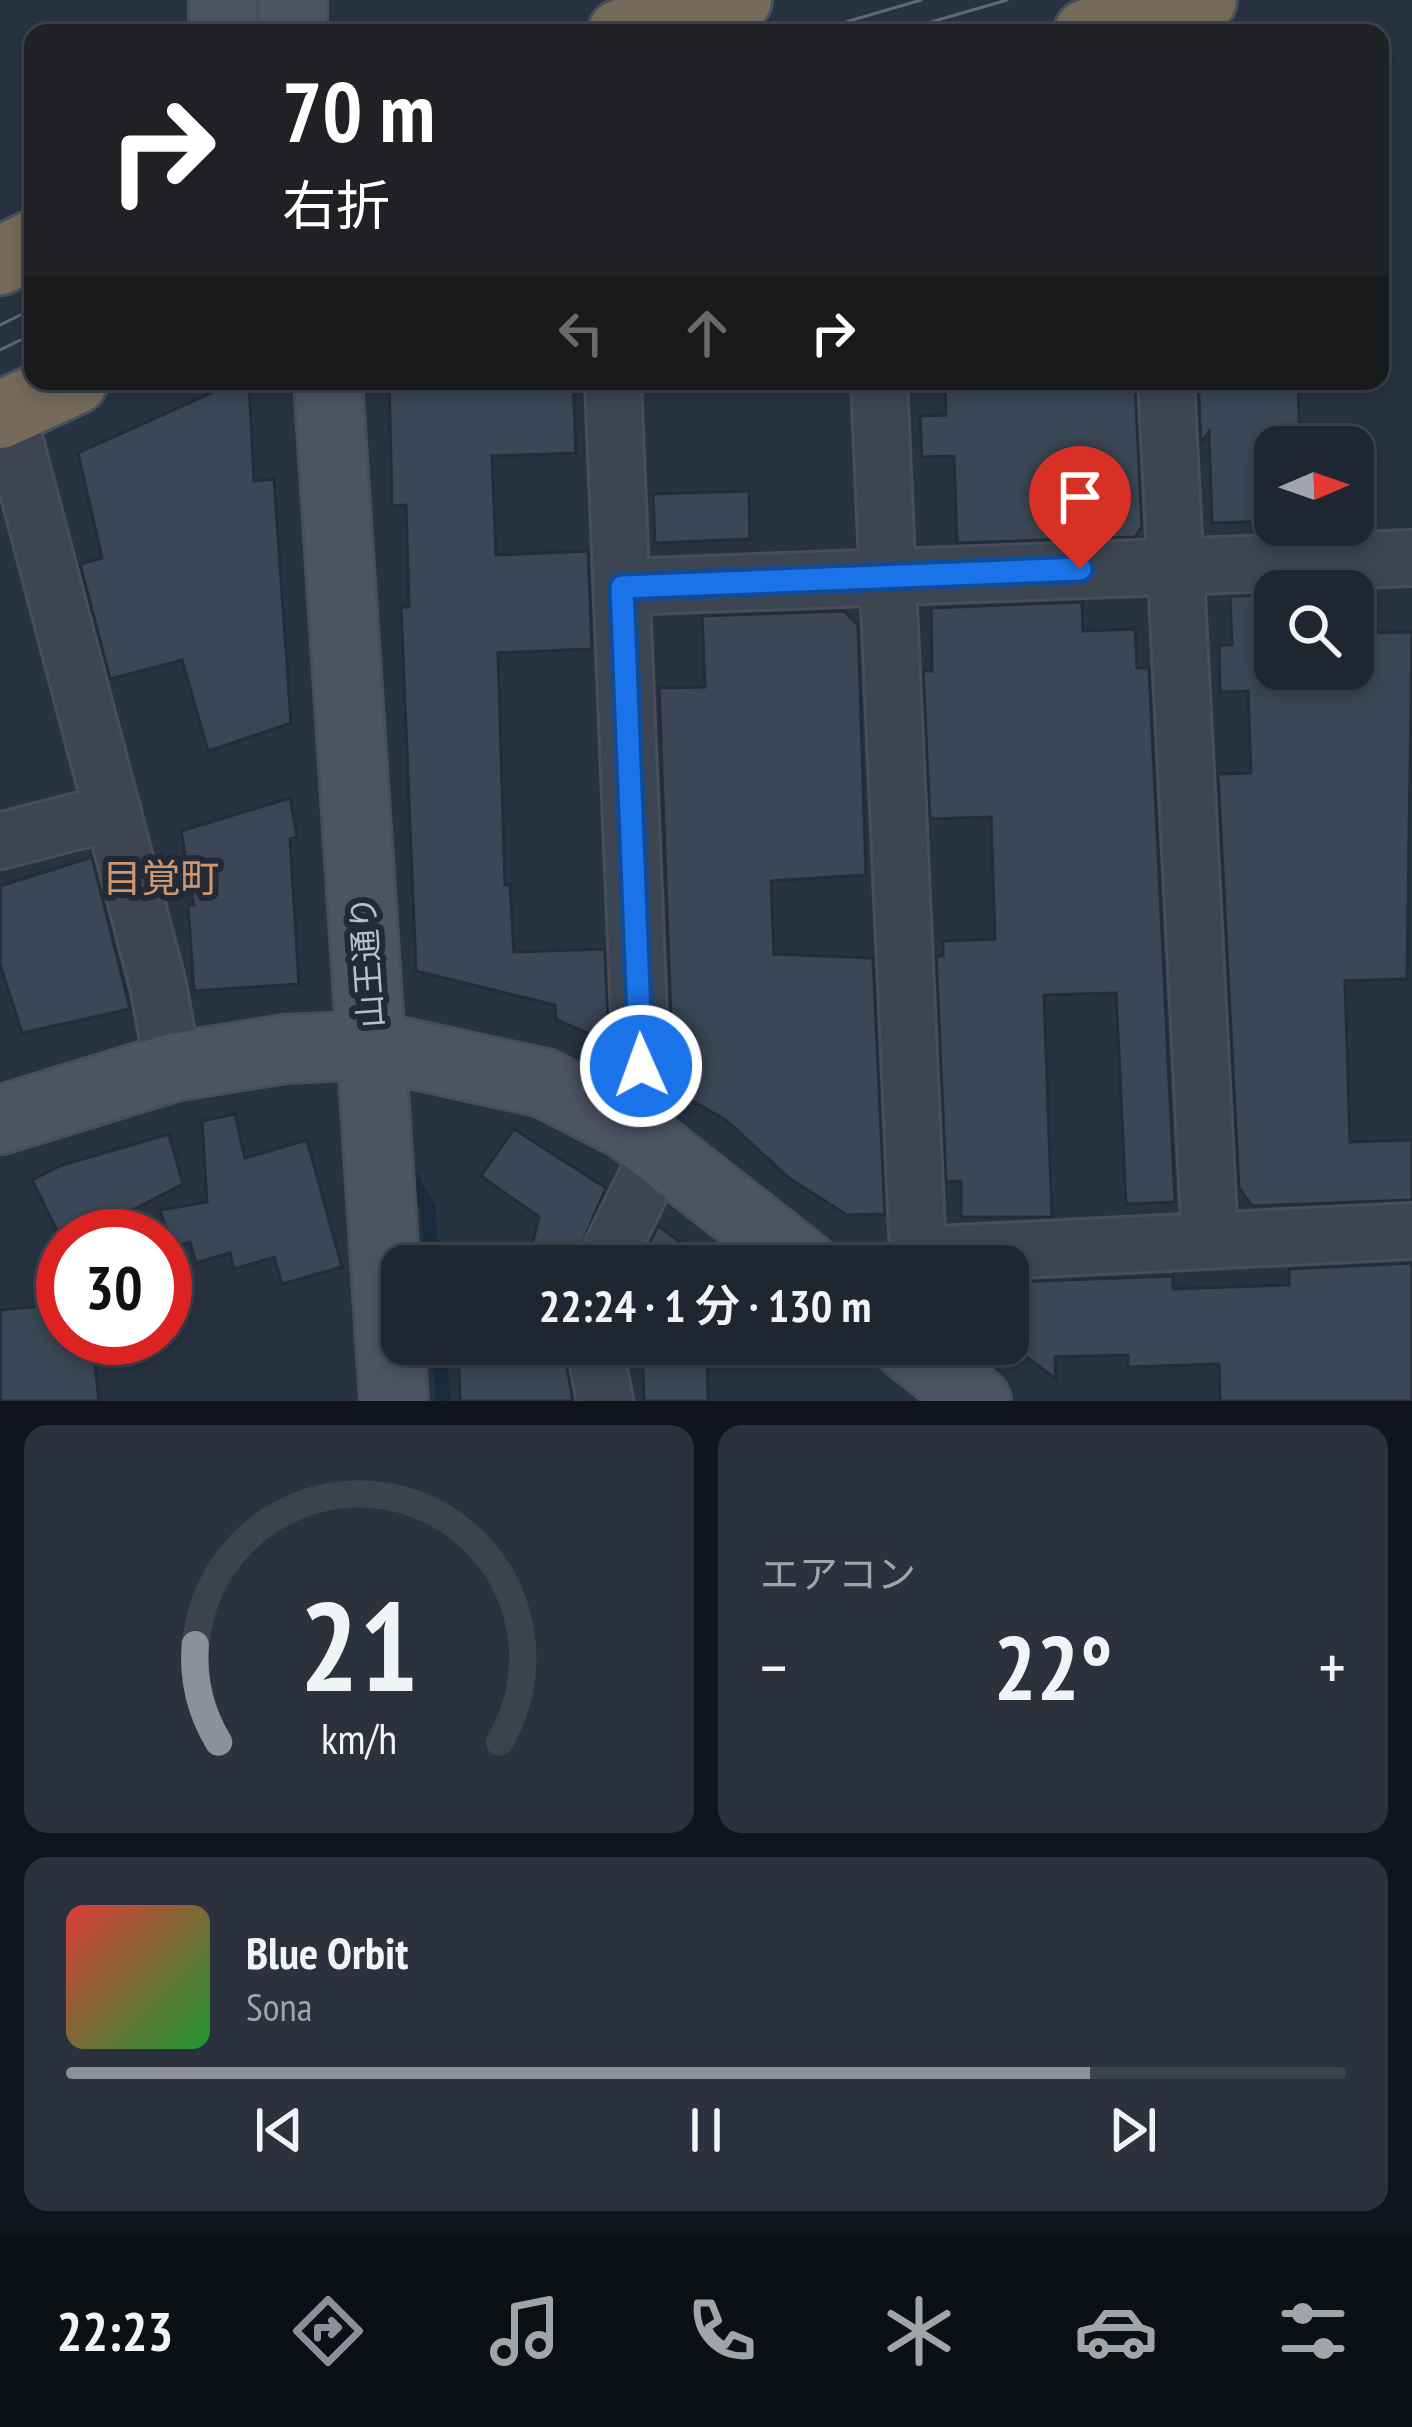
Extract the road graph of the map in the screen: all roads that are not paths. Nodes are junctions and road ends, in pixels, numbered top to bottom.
1 (738, 0) edge
2 (653, 24) edge
3 (54, 390) edge
4 (329, 390) edge
5 (613, 390) edge
6 (880, 390) edge
7 (1166, 390) edge
8 (4, 413) edge
9 (1412, 558) edge
10 (1176, 565) junction
11 (889, 578) junction
12 (622, 587) junction
13 (112, 812) junction
14 (0, 841) edge
15 (371, 1045) junction
16 (173, 1067) junction
17 (0, 1120) edge
18 (644, 1138) junction
19 (1412, 1231) edge
20 (1210, 1241) junction
21 (610, 1245) edge
22 (779, 1245) edge
23 (913, 1245) edge
24 (1029, 1253) edge
25 (599, 1365) edge
26 (932, 1365) edge
27 (394, 1401) edge
28 (605, 1401) edge
29 (977, 1401) edge

1 - 2 highway
3 - 8 highway
4 - 15 street, 山王通り
5 - 12 street
6 - 11 street
7 - 10 street
8 - 13 street
9 - 10 street
10 - 11 street
10 - 20 street
11 - 12 street
11 - 23 street
12 - 18 street
13 - 14 street
13 - 16 street
15 - 16 street
15 - 18 street, 山王通り
15 - 27 street
16 - 17 street
18 - 21 street
18 - 22 street, 山王通り
19 - 20 street
20 - 24 street
25 - 28 street
26 - 29 street

